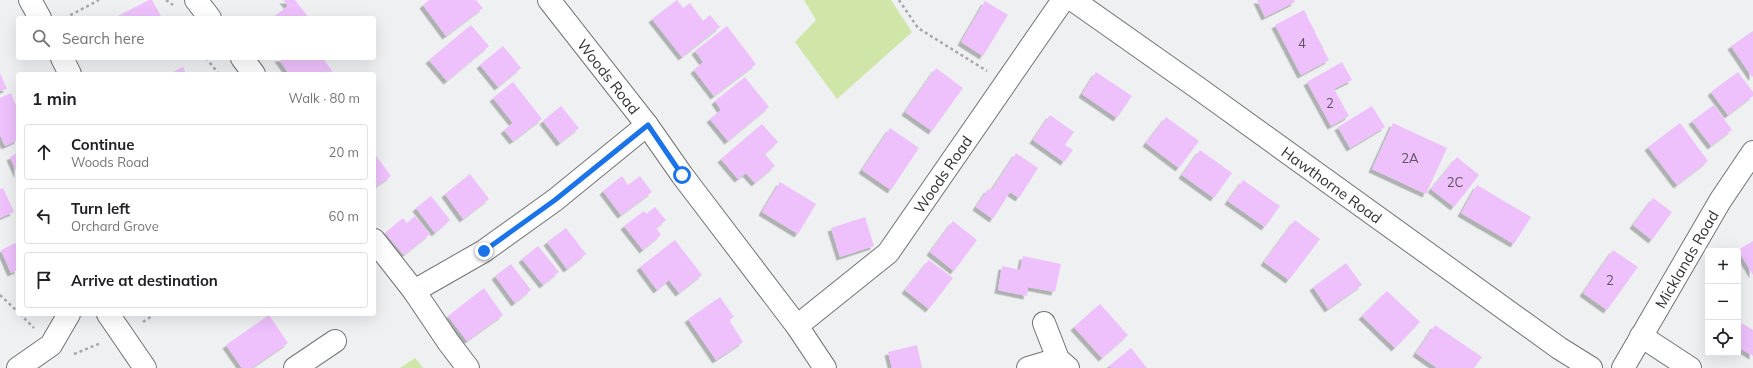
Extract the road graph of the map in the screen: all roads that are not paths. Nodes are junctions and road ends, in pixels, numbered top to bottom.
1 (30, 0) edge
2 (196, 0) edge
3 (549, 0) edge
4 (1063, 0) edge
5 (1073, 0) edge
6 (39, 16) edge
7 (208, 16) edge
8 (63, 60) edge
9 (244, 60) edge
10 (69, 72) edge
11 (252, 72) edge
12 (648, 125) junction
13 (1753, 152) edge
14 (376, 243) edge
15 (414, 291) junction
16 (68, 316) edge
17 (109, 316) edge
18 (1044, 324) dead end
19 (797, 326) junction
20 (1641, 336) junction
21 (335, 341) dead end
22 (1063, 363) edge
23 (18, 368) edge
24 (145, 368) edge
25 (295, 368) edge
26 (468, 368) edge
27 (825, 368) edge
28 (1028, 368) edge
29 (1591, 368) edge
30 (1623, 368) edge
31 (1690, 368) edge

1 - 6 street
2 - 7 street
3 - 12 street, Woods Road
4 - 19 street, Woods Road
5 - 29 street, Hawthorne Road
8 - 10 street
9 - 11 street
12 - 15 street
12 - 19 street, Woods Road
13 - 20 street, Micklands Road
14 - 15 street
15 - 26 street
16 - 23 street
17 - 24 street
18 - 22 street
19 - 27 street, Woods Road
20 - 30 street, Micklands Road
20 - 31 street
21 - 25 street
22 - 28 street

